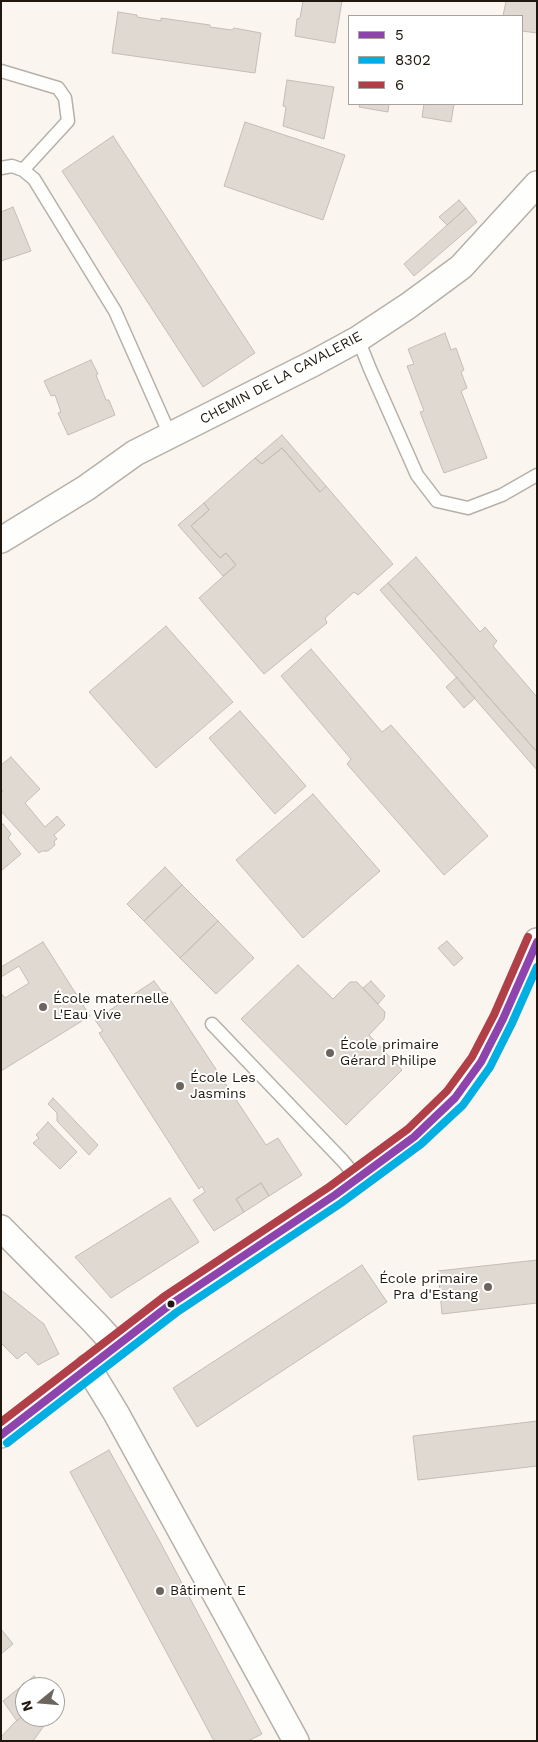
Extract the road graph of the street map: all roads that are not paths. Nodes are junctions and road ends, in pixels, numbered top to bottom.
1 (1, 71) edge
2 (1, 168) edge
3 (23, 170) junction
4 (537, 184) edge
5 (358, 339) junction
6 (170, 436) junction
7 (537, 475) edge
8 (1, 540) edge
9 (537, 941) edge
10 (212, 1024) dead end
11 (358, 1178) junction
12 (1, 1228) edge
13 (116, 1346) junction
14 (88, 1368) junction
15 (1, 1435) edge
16 (296, 1741) edge

1 - 3 lane
2 - 3 lane
3 - 6 lane
4 - 5 street, CHEMIN DE LA CAVALERIE
5 - 6 street, CHEMIN DE LA CAVALERIE
5 - 7 lane
6 - 8 street, CHEMIN DE LA CAVALERIE
9 - 11 street
10 - 11 lane
11 - 13 street
12 - 13 street
13 - 14 street
14 - 15 street
14 - 16 street

